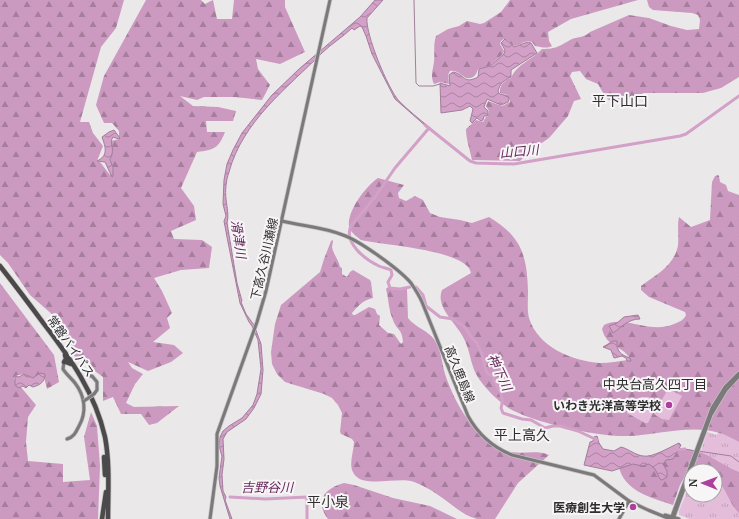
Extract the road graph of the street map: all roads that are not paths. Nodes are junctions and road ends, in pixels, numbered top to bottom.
1 (330, 0) edge
2 (282, 221) junction
3 (0, 266) edge
4 (0, 269) edge
5 (65, 355) junction
6 (64, 362) junction
7 (71, 364) junction
8 (79, 372) junction
9 (739, 374) edge
10 (87, 376) junction
11 (84, 381) junction
12 (84, 402) junction
13 (67, 439) dead end
14 (108, 475) junction
15 (630, 501) junction
16 (672, 518) edge
17 (105, 519) edge
18 (111, 519) edge
19 (210, 519) edge
20 (619, 519) edge
21 (679, 519) edge

1 - 2 main road, 下高久谷川瀬線
2 - 15 main road, 高久鹿島線
2 - 19 main road, 下高久谷川瀬線
3 - 8 highway, 常磐バイパス
4 - 5 highway, 常磐バイパス
5 - 6 highway
5 - 7 highway, 常磐バイパス
6 - 7 highway
6 - 12 main road
7 - 17 highway, 常磐バイパス
8 - 10 highway
8 - 11 highway, 常磐バイパス
9 - 16 main road
10 - 11 highway
10 - 12 main road, bridge
11 - 14 highway, 常磐バイパス
12 - 13 main road
14 - 17 highway, 常磐バイパス
14 - 18 highway
15 - 16 main road, 高久鹿島線
15 - 20 main road
16 - 21 main road, 高久鹿島線

